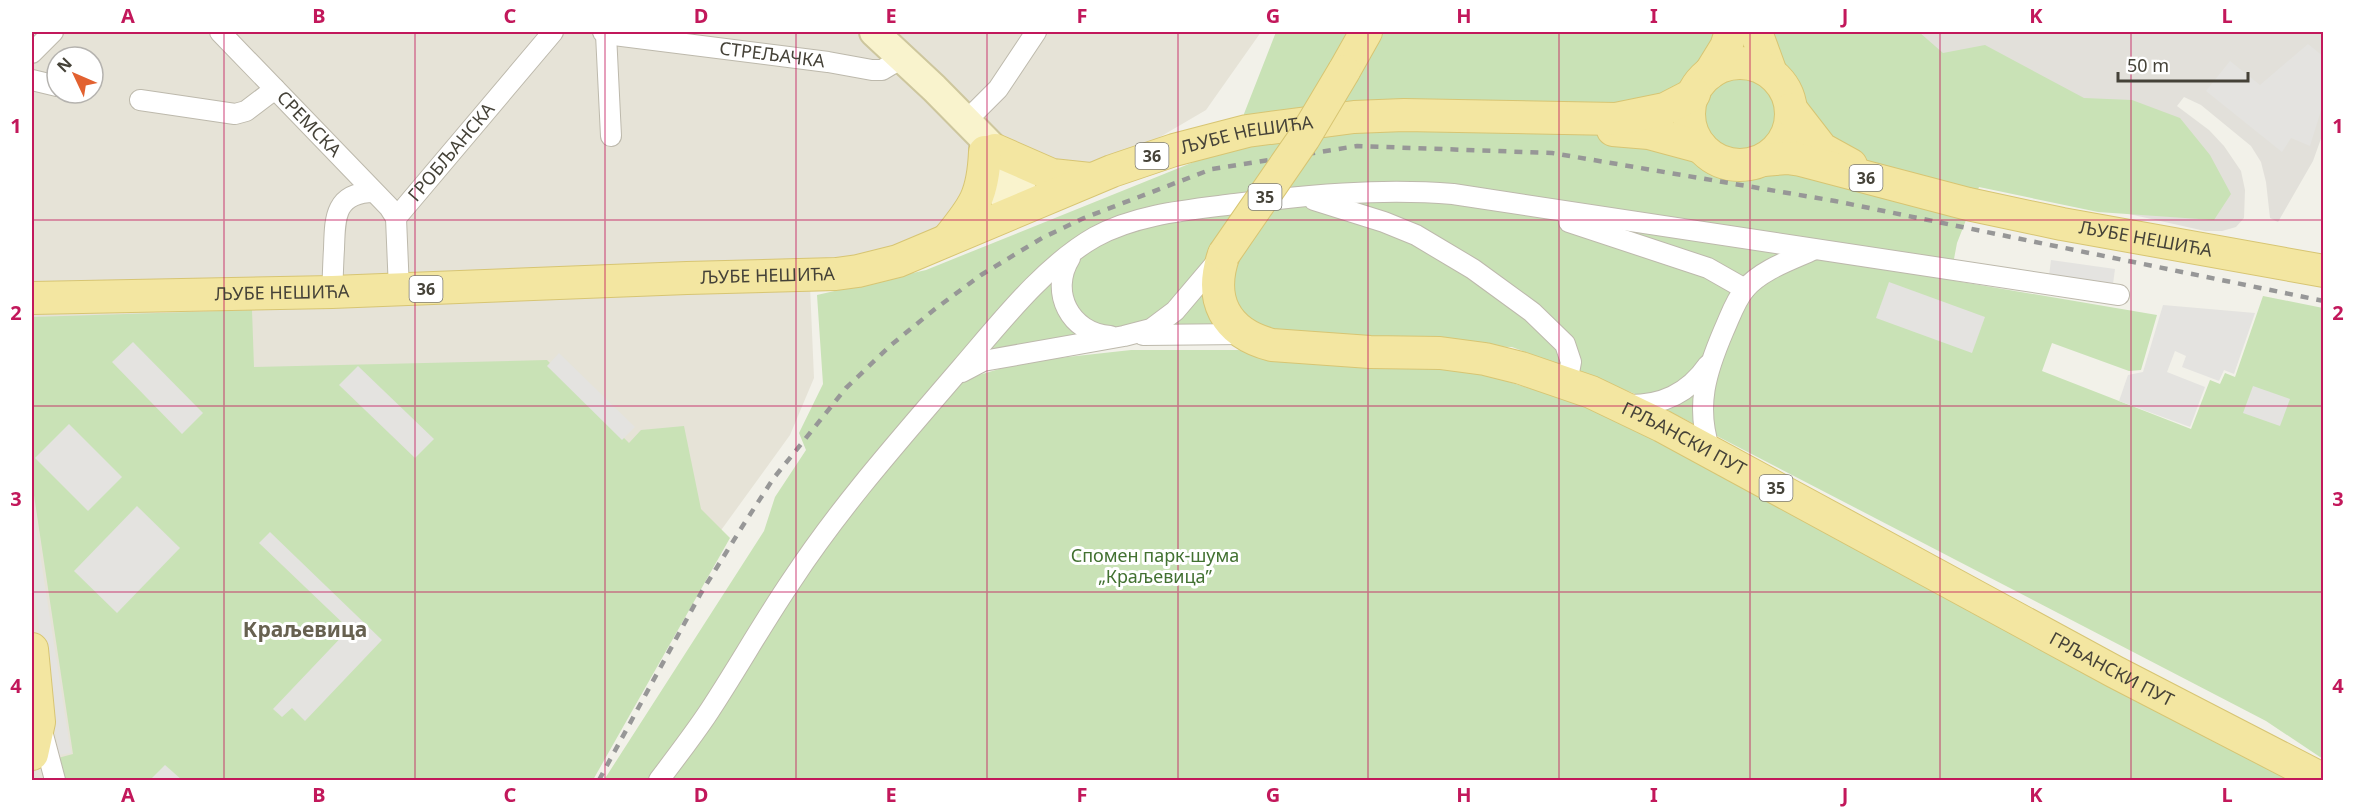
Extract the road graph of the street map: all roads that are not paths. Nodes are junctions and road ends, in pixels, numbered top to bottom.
1 (53, 32) edge
2 (220, 32) edge
3 (553, 32) edge
4 (874, 32) edge
5 (1035, 32) edge
6 (1366, 32) edge
7 (1731, 32) edge
8 (1756, 32) edge
9 (604, 33) edge
10 (32, 53) edge
11 (902, 58) junction
12 (1771, 73) junction
13 (1702, 83) junction
14 (274, 89) junction
15 (140, 100) dead end
16 (1791, 109) junction
17 (1479, 117) junction
18 (610, 136) dead end
19 (982, 140) junction
20 (1701, 147) junction
21 (1763, 160) junction
22 (1094, 179) junction
23 (373, 192) junction
24 (1302, 196) junction
25 (1968, 204) junction
26 (1518, 205) junction
27 (1021, 209) junction
28 (396, 218) junction
29 (948, 240) junction
30 (1813, 250) junction
31 (1073, 253) junction
32 (1224, 254) junction
33 (2324, 271) edge
34 (1745, 289) junction
35 (399, 290) junction
36 (332, 292) junction
37 (2119, 295) dead end
38 (32, 298) edge
39 (1244, 334) junction
40 (1124, 336) junction
41 (1711, 360) junction
42 (954, 376) junction
43 (1567, 383) junction
44 (1620, 405) junction
45 (1710, 451) junction
46 (32, 650) edge
47 (39, 722) junction
48 (32, 754) edge
49 (55, 780) edge
50 (659, 780) edge
51 (2324, 780) edge

1 - 10 street
2 - 14 street, СРЕМСКА
3 - 28 street, ГРОБЉАНСКА
4 - 11 street
5 - 19 street
6 - 32 main road, ГРЉАНСКИ ПУТ / 35, bridge
7 - 13 main road
8 - 12 main road
9 - 11 street, СТРЕЉАЧКА
9 - 18 street
11 - 19 street
12 - 13 main road, 36
12 - 16 main road
13 - 17 main road, 36
13 - 20 main road
14 - 15 street
14 - 23 street, СРЕМСКА
16 - 21 main road
16 - 25 main road, ЉУБЕ НЕШИЋА
17 - 20 main road, 36
17 - 22 main road, ЉУБЕ НЕШИЋА / 36
19 - 22 main road
19 - 27 street
19 - 29 main road
20 - 21 main road, 36
21 - 25 main road, ЉУБЕ НЕШИЋА / 36
22 - 27 main road, ЉУБЕ НЕШИЋА / 36
23 - 28 street, СРЕМСКА
23 - 36 street
24 - 26 street
24 - 31 street
24 - 43 street
25 - 33 main road, ЉУБЕ НЕШИЋА / 36
26 - 30 street
26 - 34 street
27 - 29 main road, ЉУБЕ НЕШИЋА / 36
28 - 35 street, ГРОБЉАНСКА
29 - 35 main road, ЉУБЕ НЕШИЋА / 36
30 - 34 street
30 - 37 street
31 - 40 street
31 - 42 street
32 - 39 main road, ГРЉАНСКИ ПУТ / 35
32 - 40 street
34 - 41 street
35 - 36 main road, ЉУБЕ НЕШИЋА / 36
36 - 38 main road, ЉУБЕ НЕШИЋА / 36
39 - 40 street
39 - 43 main road, ГРЉАНСКИ ПУТ / 35
40 - 42 street
41 - 44 street
41 - 45 street
42 - 50 street
43 - 44 main road, ГРЉАНСКИ ПУТ / 35
44 - 45 main road, ГРЉАНСКИ ПУТ / 35
45 - 51 main road, ГРЉАНСКИ ПУТ / 35
46 - 47 main road
47 - 48 main road
47 - 49 street

